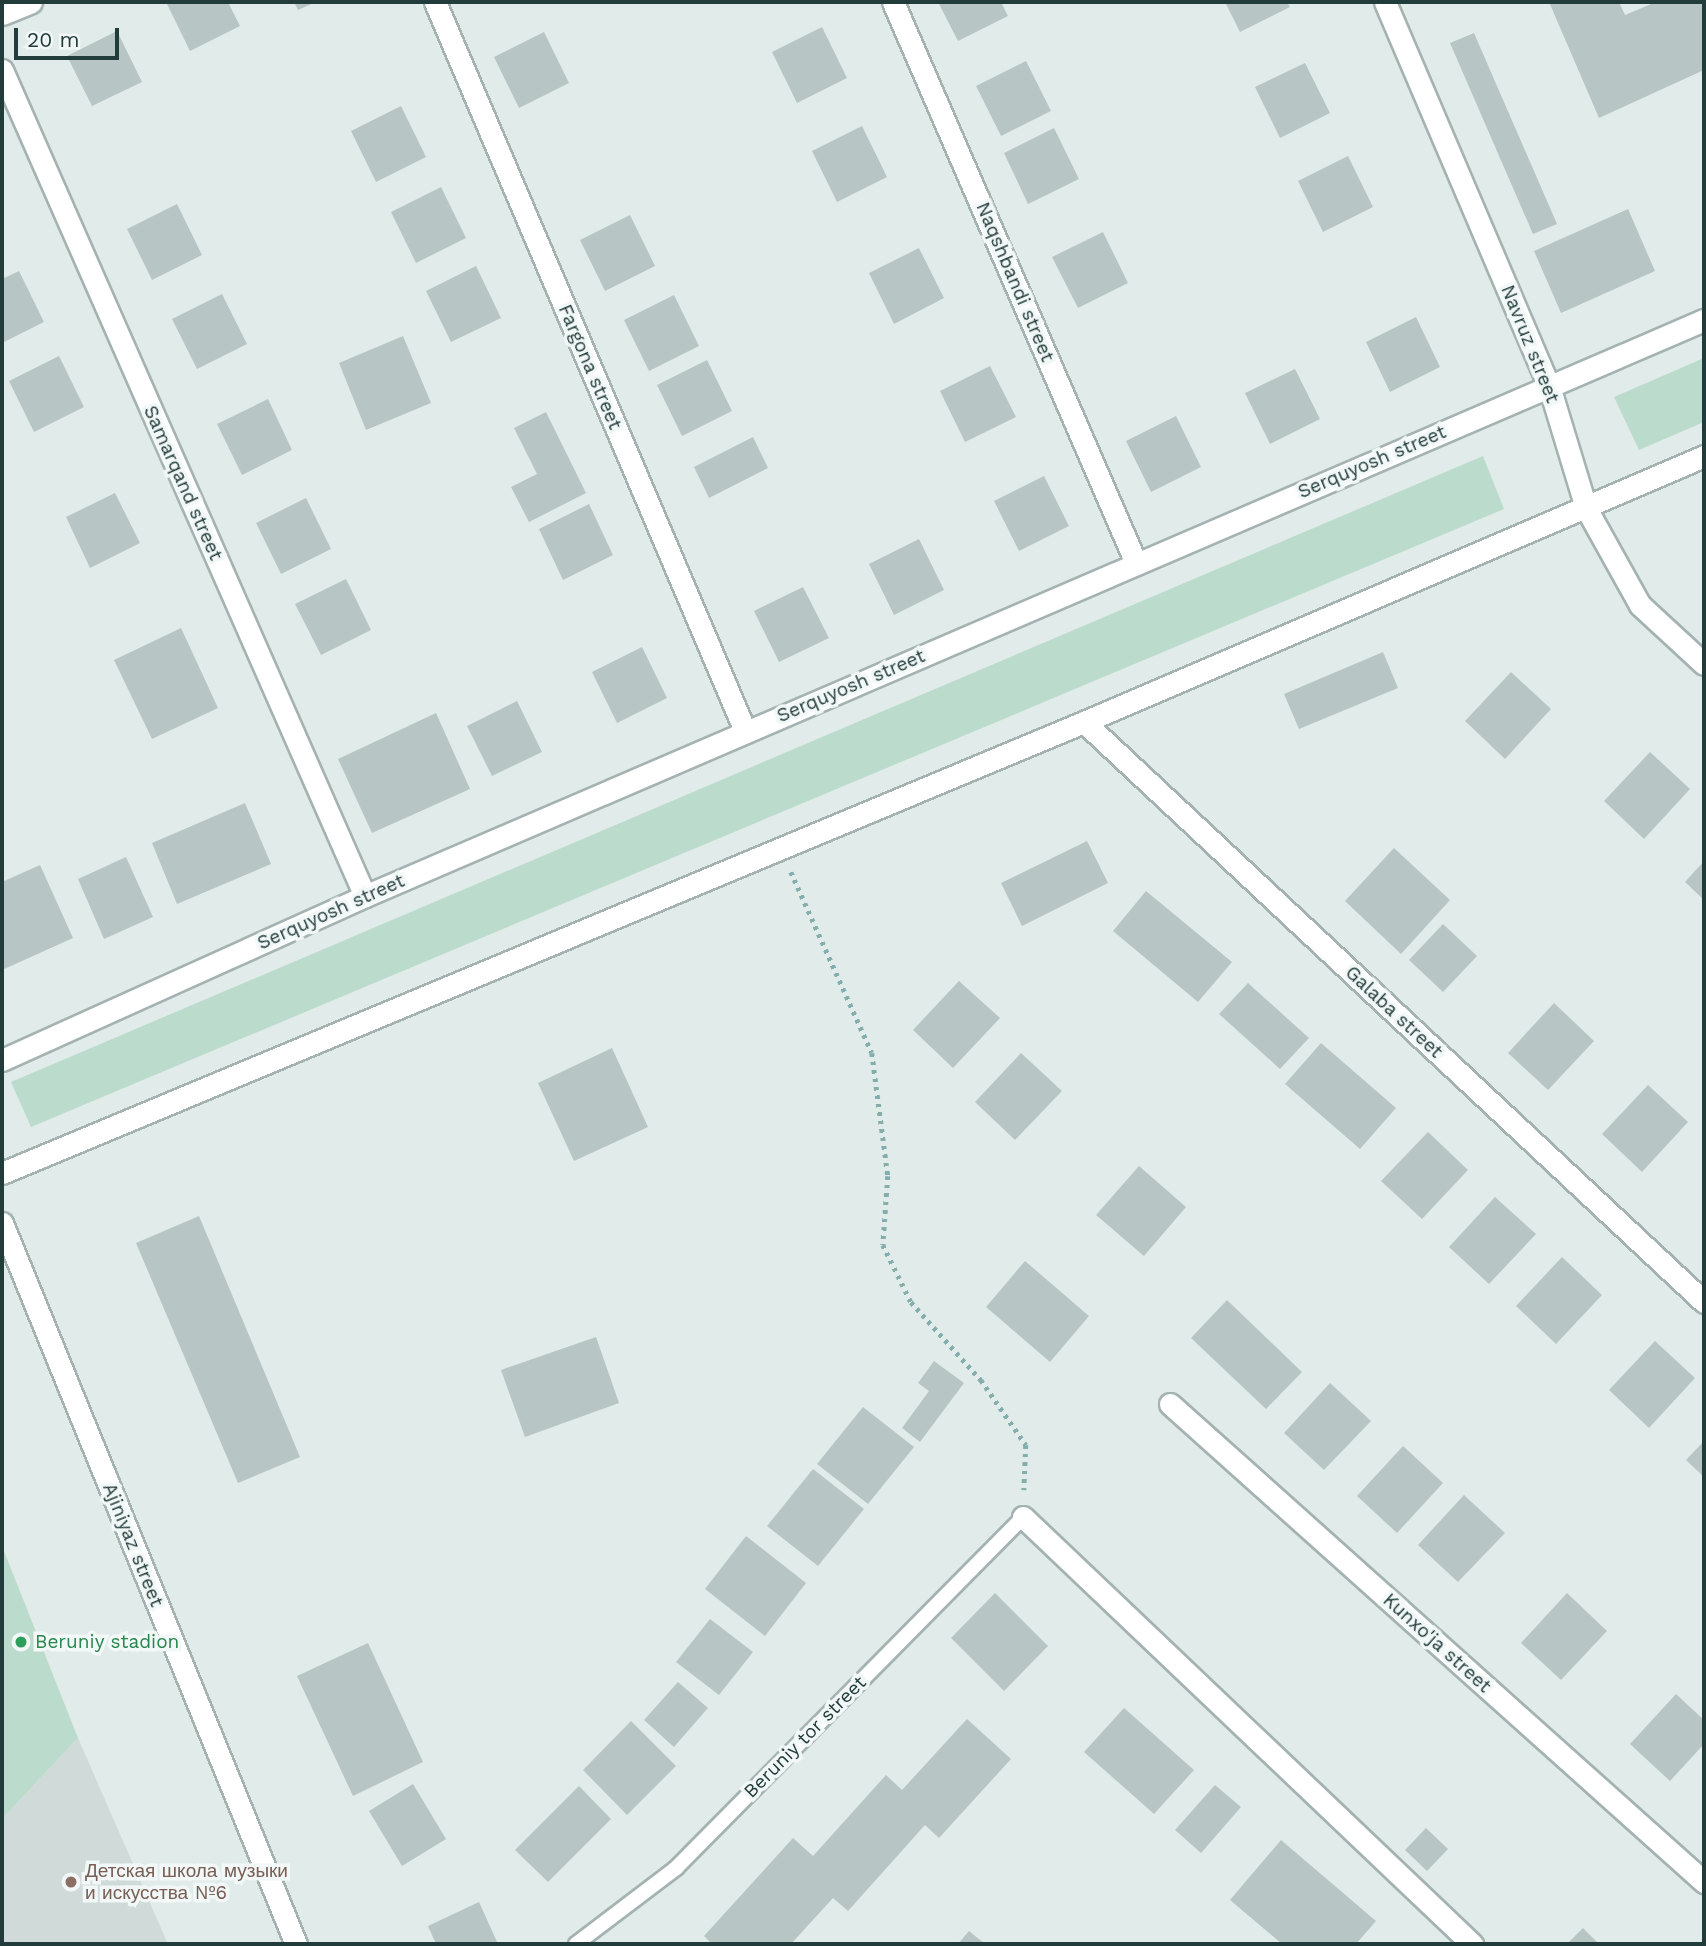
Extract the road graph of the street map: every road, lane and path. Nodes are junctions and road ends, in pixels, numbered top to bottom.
1 (31, 2) edge
2 (435, 2) edge
3 (893, 2) edge
4 (1385, 2) edge
5 (2, 14) edge
6 (2, 70) edge
7 (1704, 320) edge
8 (1549, 386) junction
9 (1704, 456) edge
10 (1586, 508) junction
11 (1136, 563) junction
12 (1704, 664) edge
13 (1084, 723) junction
14 (745, 732) junction
15 (780, 849) junction
16 (365, 896) junction
17 (2, 1060) edge
18 (2, 1173) edge
19 (2, 1223) edge
20 (1704, 1302) edge
21 (1170, 1404) dead end
22 (1023, 1517) junction
23 (1704, 1881) edge
24 (296, 1944) edge
25 (576, 1944) edge
26 (1472, 1944) edge

1 - 5 street
2 - 14 street, Fargona street
3 - 11 street, Naqshbandi street
4 - 8 street, Navruz street
6 - 16 street, Samarqand street
7 - 8 street, Serquyosh street
8 - 10 street, Navruz street
8 - 11 street, Serquyosh street
9 - 10 street
10 - 12 street, Navruz street
10 - 13 street
11 - 14 street, Serquyosh street
13 - 15 street
13 - 20 street, Galaba street
14 - 16 street, Serquyosh street
15 - 18 street
15 - 22 path
16 - 17 street, Serquyosh street
19 - 24 street, Ajiniyaz street
21 - 23 street, Kunxo'ja street
22 - 25 lane, Beruniy tor street
22 - 26 street

